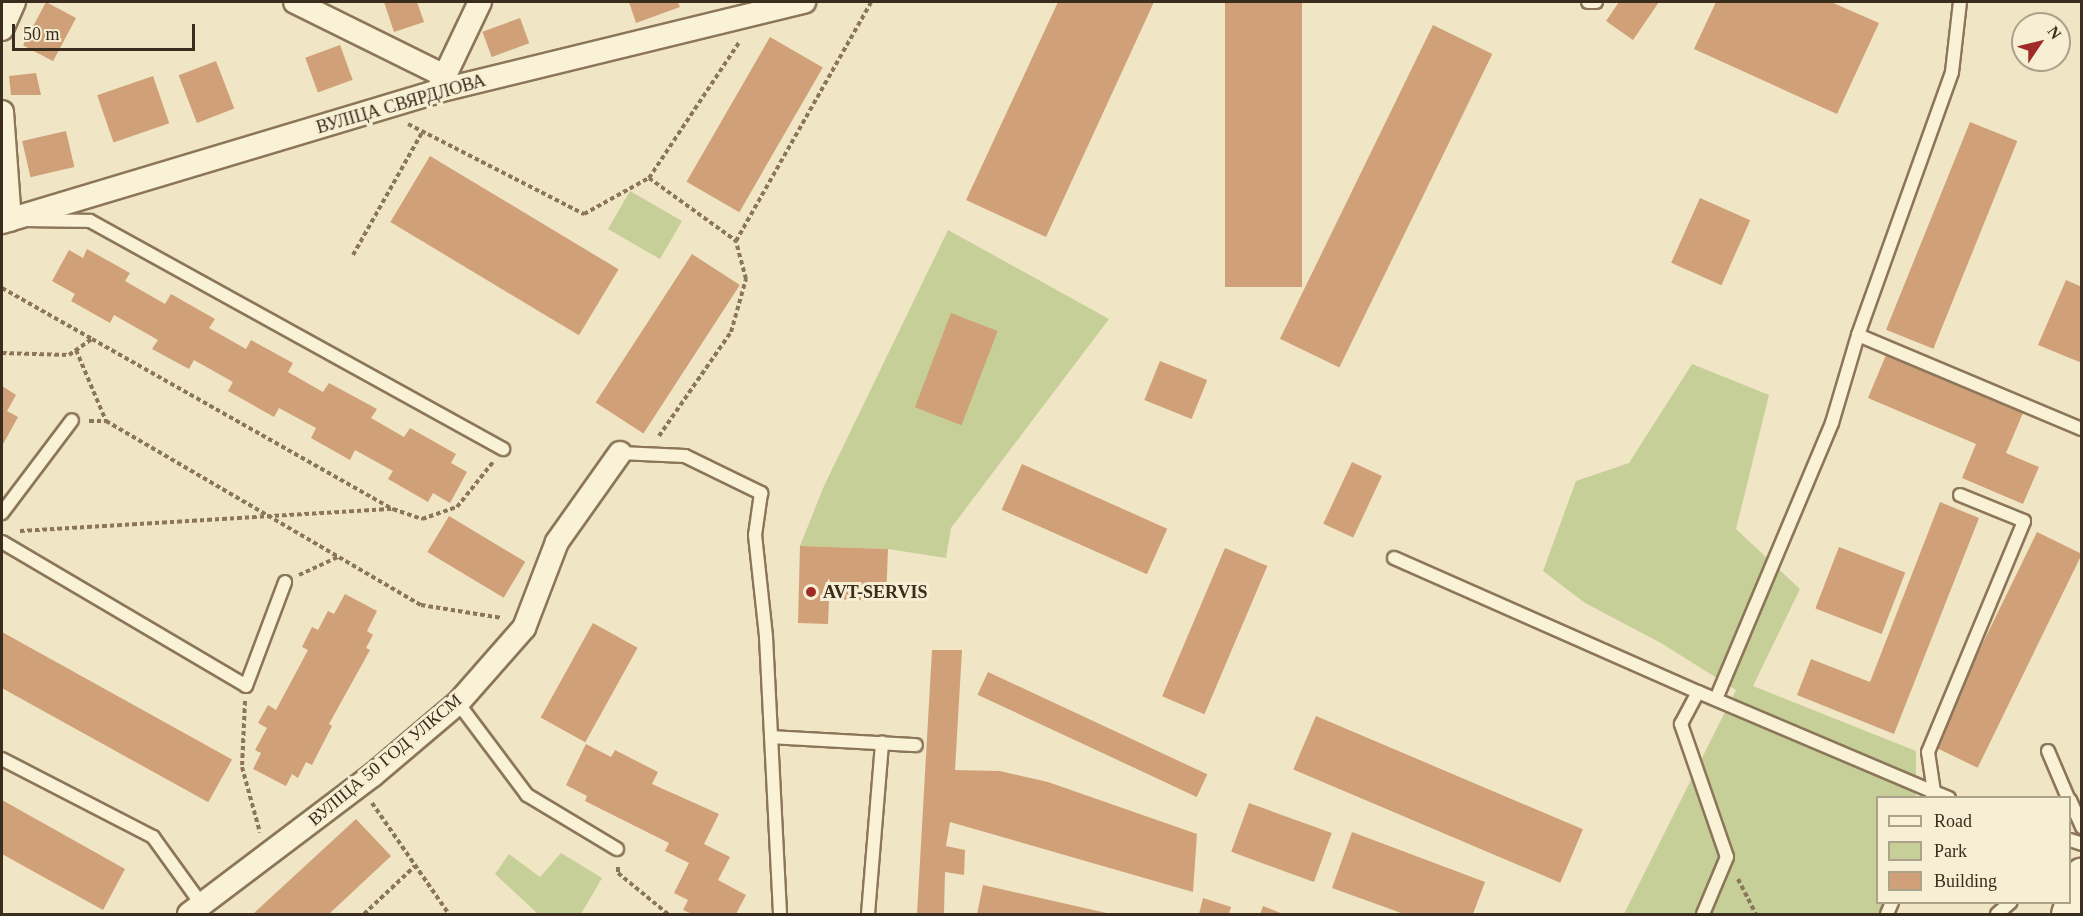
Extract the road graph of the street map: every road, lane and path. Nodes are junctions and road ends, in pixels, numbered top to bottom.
1 (14, 2) edge
2 (295, 2) edge
3 (480, 2) edge
4 (800, 2) edge
5 (871, 2) edge
6 (1588, 2) edge
7 (1596, 2) edge
8 (1960, 2) edge
9 (759, 13) junction
10 (2, 29) edge
11 (441, 83) junction
12 (378, 109) junction
13 (2, 112) edge
14 (423, 131) junction
15 (649, 178) junction
16 (6, 221) edge
17 (736, 241) junction
18 (353, 255) dead end
19 (2, 288) edge
20 (1858, 335) junction
21 (92, 339) junction
22 (75, 350) junction
23 (2, 353) edge
24 (72, 420) joint
25 (106, 422) junction
26 (2082, 429) edge
27 (503, 449) joint
28 (620, 453) joint
29 (647, 455) junction
30 (1960, 495) dead end
31 (393, 509) junction
32 (2, 513) edge
33 (271, 518) junction
34 (13, 531) dead end
35 (2, 542) edge
36 (338, 557) junction
37 (1394, 558) dead end
38 (285, 582) joint
39 (526, 622) junction
40 (246, 686) junction
41 (1698, 692) junction
42 (1716, 699) junction
43 (458, 703) junction
44 (771, 737) junction
45 (882, 743) junction
46 (916, 744) dead end
47 (2048, 751) dead end
48 (2, 759) edge
49 (360, 785) junction
50 (1933, 795) edge
51 (2068, 796) edge
52 (2071, 803) edge
53 (2082, 827) edge
54 (617, 849) joint
55 (266, 856) junction
56 (1727, 857) junction
57 (415, 866) junction
58 (2010, 904) edge
59 (196, 910) edge
60 (448, 914) edge
61 (364, 915) edge
62 (668, 915) edge
63 (780, 915) edge
64 (868, 915) edge
65 (1703, 915) edge
66 (1756, 915) edge
67 (1997, 915) edge

1 - 10 street
2 - 11 street
3 - 11 street
4 - 9 street, ВУЛІЦА СВЯРДЛОВА
5 - 17 path
6 - 7 lane
8 - 20 lane
9 - 11 street, ВУЛІЦА СВЯРДЛОВА
9 - 15 path
11 - 12 street, ВУЛІЦА СВЯРДЛОВА
12 - 14 path
12 - 16 street, ВУЛІЦА СВЯРДЛОВА
13 - 16 street
14 - 15 path
14 - 18 path
15 - 17 path
16 - 27 lane
17 - 29 path
19 - 21 path
20 - 26 lane
20 - 42 lane
21 - 22 path
21 - 31 path
22 - 23 path
22 - 25 path
24 - 25 path
24 - 32 lane
25 - 33 path
27 - 31 path
28 - 29 lane
28 - 39 street, ВУЛІЦА 50 ГОД УЛКСМ
29 - 44 lane
30 - 50 lane
31 - 33 path
33 - 34 path
33 - 36 path
35 - 40 lane
36 - 38 path
36 - 39 path
37 - 41 lane
38 - 40 lane
39 - 43 street, ВУЛІЦА 50 ГОД УЛКСМ
40 - 55 path
41 - 42 lane
41 - 56 lane
42 - 50 lane
43 - 49 street, ВУЛІЦА 50 ГОД УЛКСМ
43 - 54 lane
44 - 45 lane
44 - 63 lane
45 - 46 lane
45 - 64 lane
47 - 51 lane
48 - 59 lane
49 - 55 street, ВУЛІЦА 50 ГОД УЛКСМ
49 - 57 path
52 - 53 lane
54 - 62 path
55 - 59 street, ВУЛІЦА 50 ГОД УЛКСМ
56 - 65 lane
56 - 66 path
57 - 60 path
57 - 61 path
58 - 67 lane

